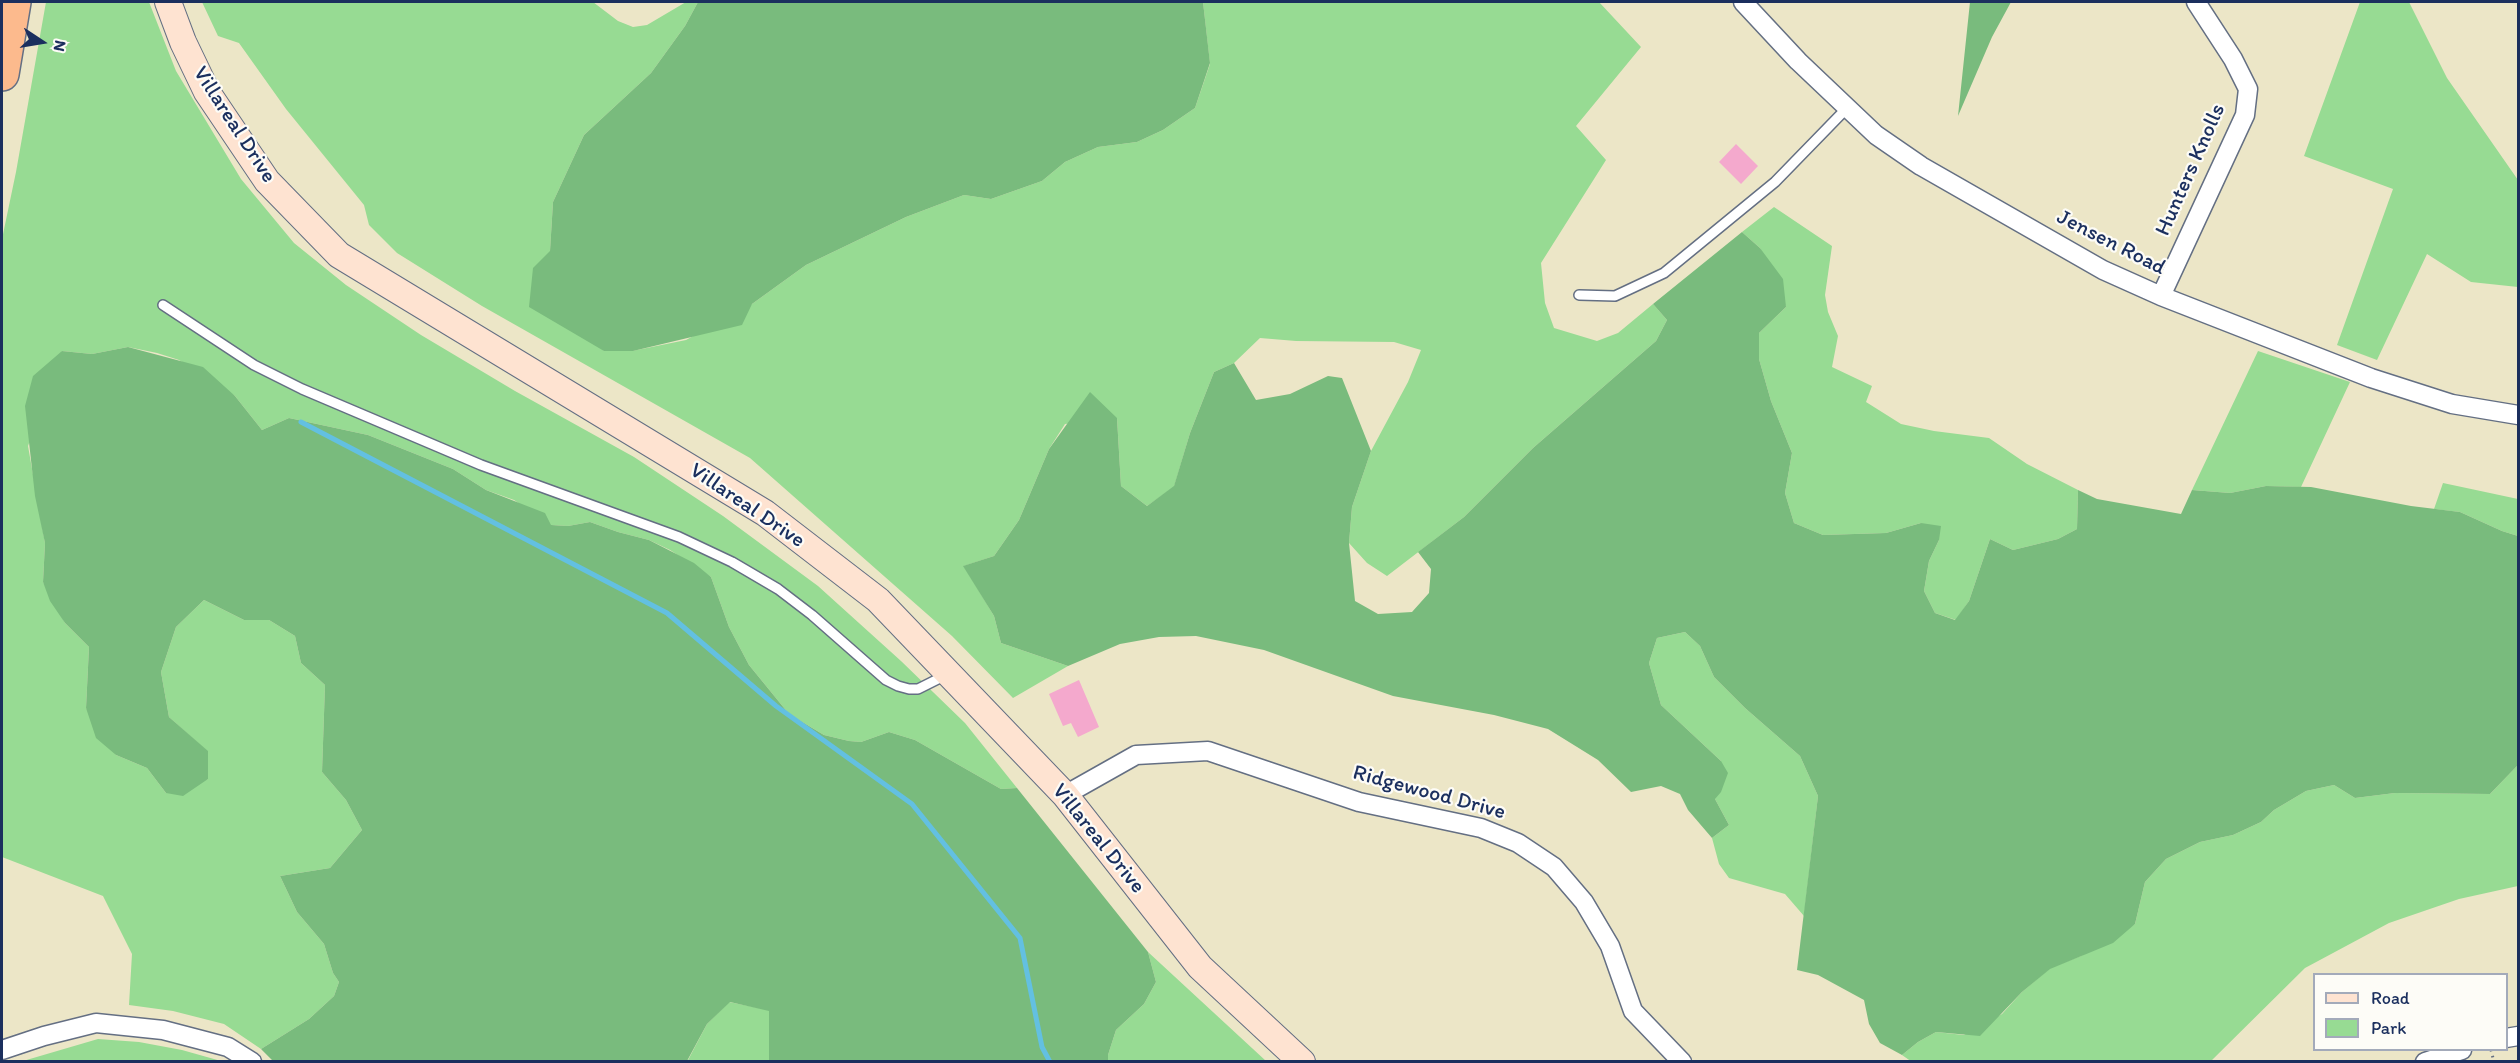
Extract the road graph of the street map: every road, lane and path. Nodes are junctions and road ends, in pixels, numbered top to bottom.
1 (14, 2) edge
2 (168, 2) edge
3 (1743, 2) edge
4 (2196, 2) edge
5 (2, 74) edge
6 (1847, 108) junction
7 (1580, 296) dead end
8 (2161, 296) junction
9 (163, 305) dead end
10 (2518, 415) edge
11 (948, 674) junction
12 (1065, 795) junction
13 (2, 1050) edge
14 (2459, 1051) edge
15 (252, 1062) edge
16 (1302, 1062) edge
17 (1682, 1062) edge
18 (2425, 1062) edge

1 - 5 highway
2 - 11 street, Villareal Drive
3 - 6 street, Jensen Road
4 - 8 street, Hunters Knolls
6 - 7 lane
6 - 8 street, Jensen Road
8 - 10 street, Jensen Road
9 - 11 lane
11 - 12 street, Villareal Drive
12 - 16 street, Villareal Drive
12 - 17 street, Ridgewood Drive
13 - 15 street
14 - 18 street

